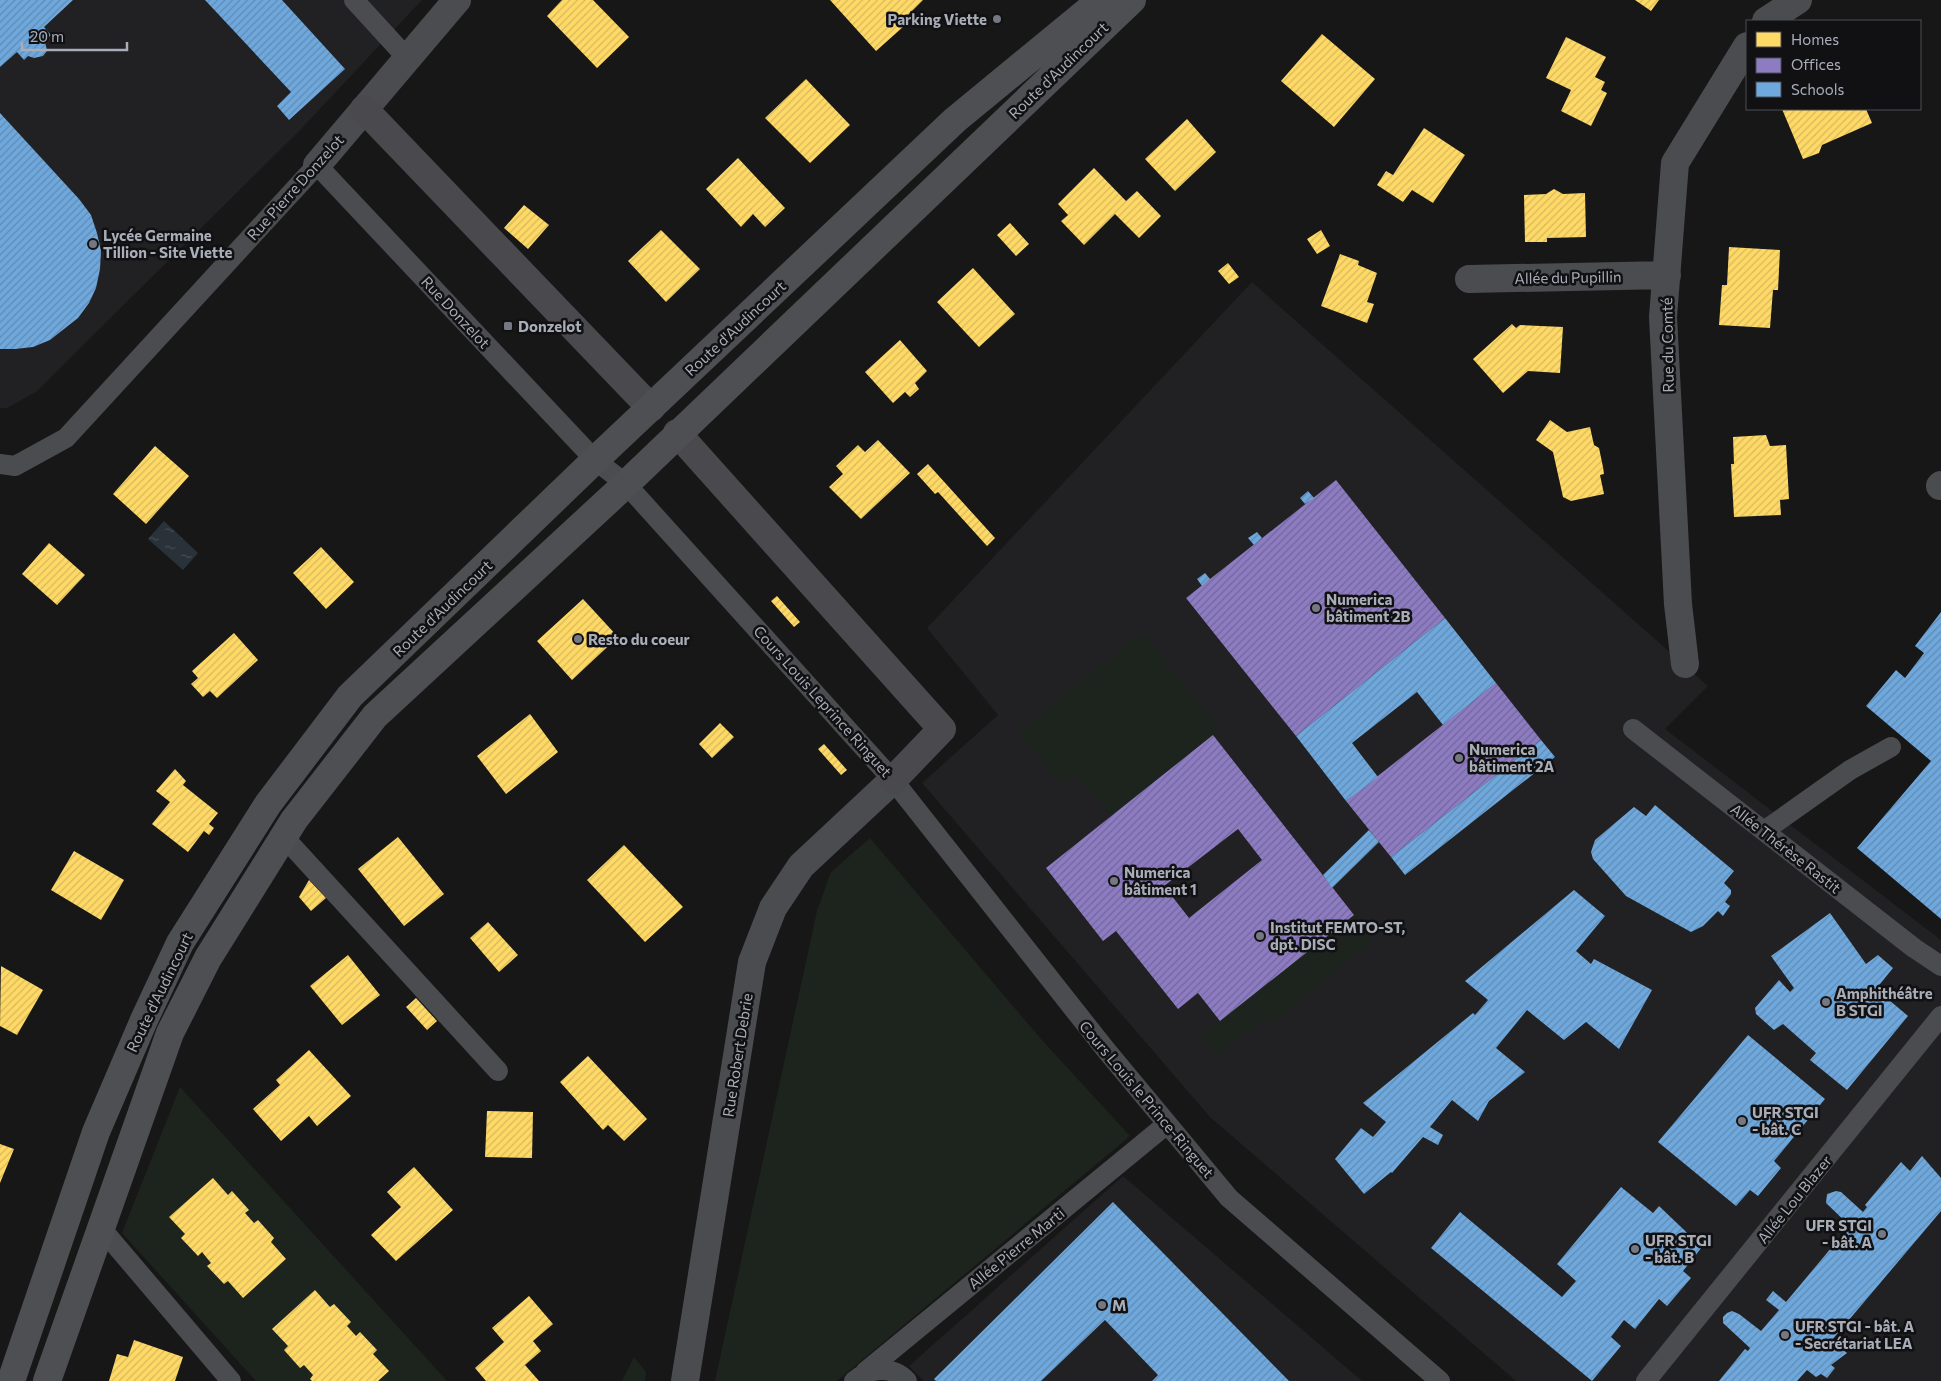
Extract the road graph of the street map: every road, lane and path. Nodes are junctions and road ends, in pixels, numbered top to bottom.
1 (354, 0) edge
2 (457, 0) edge
3 (1132, 0) edge
4 (1091, 4) edge
5 (1746, 48) edge
6 (407, 58) junction
7 (364, 109) junction
8 (317, 165) junction
9 (1667, 275) junction
10 (1469, 279) dead end
11 (651, 408) junction
12 (677, 433) junction
13 (595, 460) junction
14 (7, 465) edge
15 (626, 484) junction
16 (1685, 664) dead end
17 (1633, 729) dead end
18 (1892, 747) dead end
19 (893, 780) junction
20 (1764, 831) junction
21 (284, 836) junction
22 (1941, 966) edge
23 (1941, 1016) edge
24 (498, 1071) dead end
25 (1167, 1124) junction
26 (102, 1228) junction
27 (859, 1376) edge
28 (11, 1381) edge
29 (47, 1381) edge
30 (231, 1381) edge
31 (685, 1381) edge
32 (907, 1381) edge
33 (1440, 1381) edge
34 (1646, 1381) edge

1 - 6 lane
2 - 6 street, Rue Pierre Donzelot
3 - 12 main road, Route d'Audincourt
4 - 11 main road, Route d'Audincourt
5 - 9 street, Rue du Comté
6 - 7 street, Rue Pierre Donzelot
7 - 8 street, Rue Pierre Donzelot
7 - 11 street
8 - 13 lane, Rue Donzelot
8 - 14 lane, Rue Pierre Donzelot
9 - 10 street, Allée du Pupillin
9 - 16 street, Rue du Comté
11 - 12 main road
11 - 13 main road, Route d'Audincourt
12 - 15 main road, Route d'Audincourt
12 - 19 street, Cours Louis Leprince Ringuet
13 - 15 lane, Cours Louis Leprince Ringuet
13 - 28 main road, Route d'Audincourt
15 - 19 lane, Cours Louis Leprince Ringuet
15 - 21 main road, Route d'Audincourt
17 - 20 lane, Allée Thérèse Rastit
18 - 20 lane
19 - 25 lane, Cours Louis le Prince-Ringuet
19 - 31 street, Rue Robert Debrie
20 - 22 lane, Allée Thérèse Rastit
21 - 24 lane
21 - 26 main road, Route d'Audincourt
23 - 34 lane, Allée Lou Blazer
25 - 27 lane, Allée Pierre Marti
25 - 33 lane, Cours Louis le Prince-Ringuet
26 - 29 main road, Route d'Audincourt
26 - 30 lane
27 - 32 lane, Allée Pierre Marti

